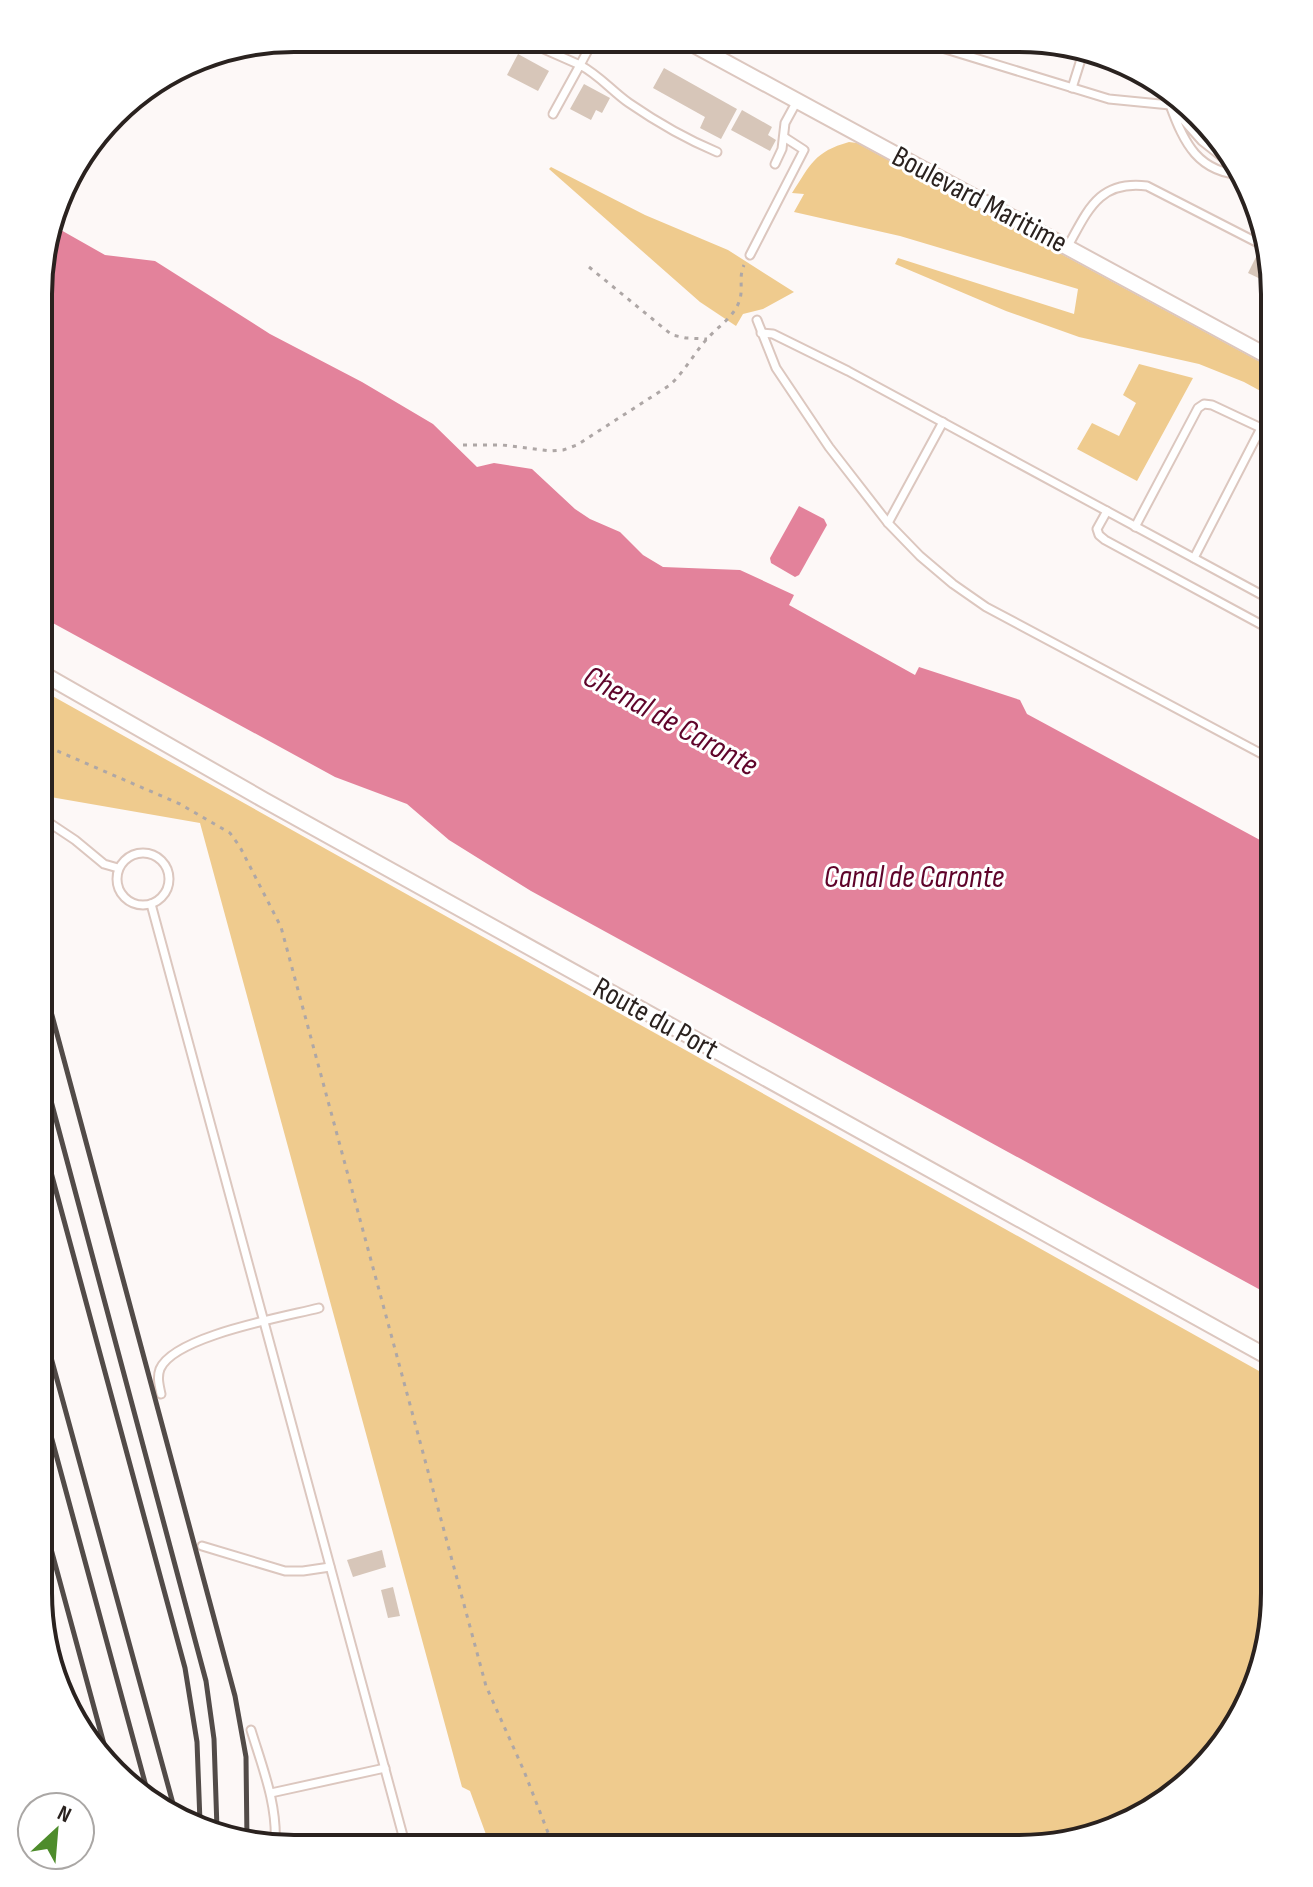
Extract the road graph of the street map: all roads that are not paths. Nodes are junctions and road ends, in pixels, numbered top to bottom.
1 (550, 52) edge
2 (587, 52) edge
3 (707, 52) edge
4 (955, 52) edge
5 (1081, 60) edge
6 (580, 65) junction
7 (1072, 88) junction
8 (797, 101) junction
9 (1170, 105) junction
10 (553, 114) dead end
11 (784, 137) junction
12 (1213, 150) edge
13 (717, 152) dead end
14 (775, 164) dead end
15 (1227, 171) edge
16 (1254, 241) edge
17 (1068, 246) junction
18 (750, 255) road end
19 (757, 320) dead end
20 (761, 333) junction
21 (1261, 352) edge
22 (943, 422) junction
23 (1261, 428) joint
24 (1107, 511) junction
25 (888, 523) junction
26 (1135, 527) junction
27 (1194, 558) junction
28 (1261, 594) edge
29 (1261, 624) edge
30 (52, 680) edge
31 (1261, 753) edge
32 (52, 825) edge
33 (118, 868) junction
34 (151, 904) junction
35 (319, 1308) dead end
36 (264, 1322) junction
37 (1260, 1353) edge
38 (161, 1394) dead end
39 (202, 1546) dead end
40 (330, 1567) junction
41 (251, 1730) dead end
42 (385, 1768) junction
43 (271, 1793) junction
44 (275, 1834) edge
45 (403, 1835) edge

1 - 6 lane
2 - 6 lane
3 - 8 street, Boulevard Maritime
4 - 7 lane
5 - 7 lane
6 - 10 lane
6 - 13 lane
7 - 9 lane
8 - 11 lane
8 - 17 street, Boulevard Maritime
9 - 12 lane
9 - 15 lane
11 - 14 lane
11 - 18 lane
16 - 17 lane
17 - 21 street, Boulevard Maritime
19 - 20 lane
20 - 22 lane
20 - 25 lane
22 - 24 lane
22 - 25 lane
23 - 26 lane
23 - 27 lane
24 - 26 lane
24 - 29 lane
25 - 31 lane
26 - 27 lane
27 - 28 lane
30 - 37 street, Route du Port
32 - 33 lane
33 - 34 lane
33 - 34 lane
34 - 36 lane
35 - 36 lane
36 - 38 lane
36 - 40 lane
39 - 40 lane
40 - 42 lane
41 - 43 lane
42 - 43 lane
42 - 45 lane
43 - 44 lane

